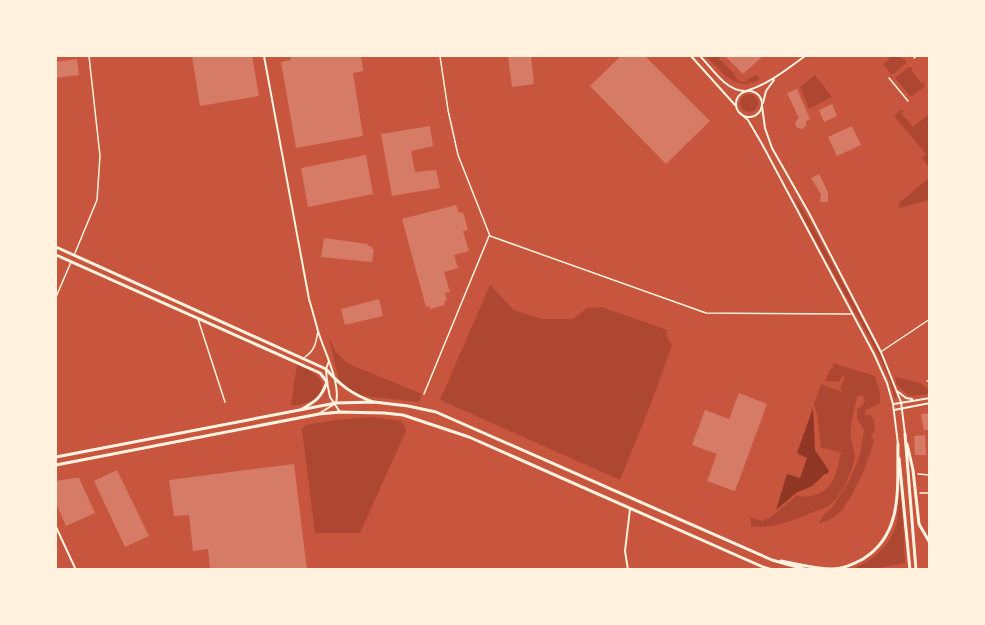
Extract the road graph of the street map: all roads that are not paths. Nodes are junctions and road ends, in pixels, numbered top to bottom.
1 (89, 56) edge
2 (264, 56) edge
3 (440, 56) edge
4 (691, 56) edge
5 (700, 56) edge
6 (805, 56) edge
7 (775, 78) junction
8 (889, 78) dead end
9 (746, 91) junction
10 (908, 101) dead end
11 (762, 104) junction
12 (736, 107) junction
13 (740, 113) junction
14 (489, 236) junction
15 (56, 247) edge
16 (56, 255) edge
17 (74, 255) junction
18 (71, 261) junction
19 (56, 297) edge
20 (852, 314) junction
21 (197, 318) junction
22 (930, 319) edge
23 (318, 330) junction
24 (881, 352) junction
25 (303, 359) junction
26 (329, 361) junction
27 (326, 369) junction
28 (320, 373) junction
29 (334, 378) junction
30 (327, 382) junction
31 (896, 389) junction
32 (424, 394) dead end
33 (930, 398) edge
34 (918, 400) junction
35 (225, 402) dead end
36 (374, 402) junction
37 (901, 402) junction
38 (336, 403) junction
39 (930, 403) edge
40 (893, 404) junction
41 (902, 407) junction
42 (302, 409) junction
43 (894, 410) junction
44 (340, 412) junction
45 (319, 414) junction
46 (905, 434) junction
47 (898, 444) junction
48 (56, 457) edge
49 (56, 465) edge
50 (918, 474) dead end
51 (930, 475) edge
52 (920, 493) dead end
53 (930, 493) edge
54 (630, 509) junction
55 (56, 526) edge
56 (930, 543) edge
57 (772, 560) junction
58 (76, 570) edge
59 (628, 570) edge
60 (770, 570) edge
61 (808, 570) edge
62 (910, 570) edge
63 (916, 570) edge

1 - 17 street
2 - 23 main road
3 - 14 street
4 - 12 main road
5 - 9 main road
6 - 7 main road
7 - 9 main road
7 - 11 main road
8 - 10 street
9 - 11 main road
9 - 12 main road
11 - 13 main road
11 - 24 main road
12 - 13 main road
13 - 20 main road
14 - 20 street
14 - 32 street
15 - 17 main road
16 - 18 main road
17 - 25 main road
18 - 19 street
18 - 21 main road
20 - 40 main road
21 - 28 main road
21 - 35 street
22 - 24 street
23 - 25 street
23 - 26 main road
24 - 31 main road
25 - 27 main road
26 - 27 main road
26 - 29 main road
27 - 28 main road
27 - 29 main road
27 - 30 main road
28 - 30 main road
29 - 36 main road
29 - 38 main road
30 - 38 main road
30 - 42 main road
31 - 34 main road
31 - 37 main road
33 - 34 main road
34 - 37 main road
36 - 38 main road
36 - 57 main road
37 - 40 main road
37 - 41 main road
38 - 42 main road
38 - 44 main road
38 - 45 main road
39 - 41 main road
40 - 43 main road
41 - 43 main road
41 - 46 main road
42 - 48 main road
43 - 47 main road
44 - 45 main road
44 - 54 main road
45 - 49 main road
46 - 56 main road
46 - 63 main road
47 - 57 main road
47 - 62 main road
50 - 51 street
52 - 53 street
54 - 59 main road
54 - 60 main road
55 - 58 main road
57 - 61 main road

